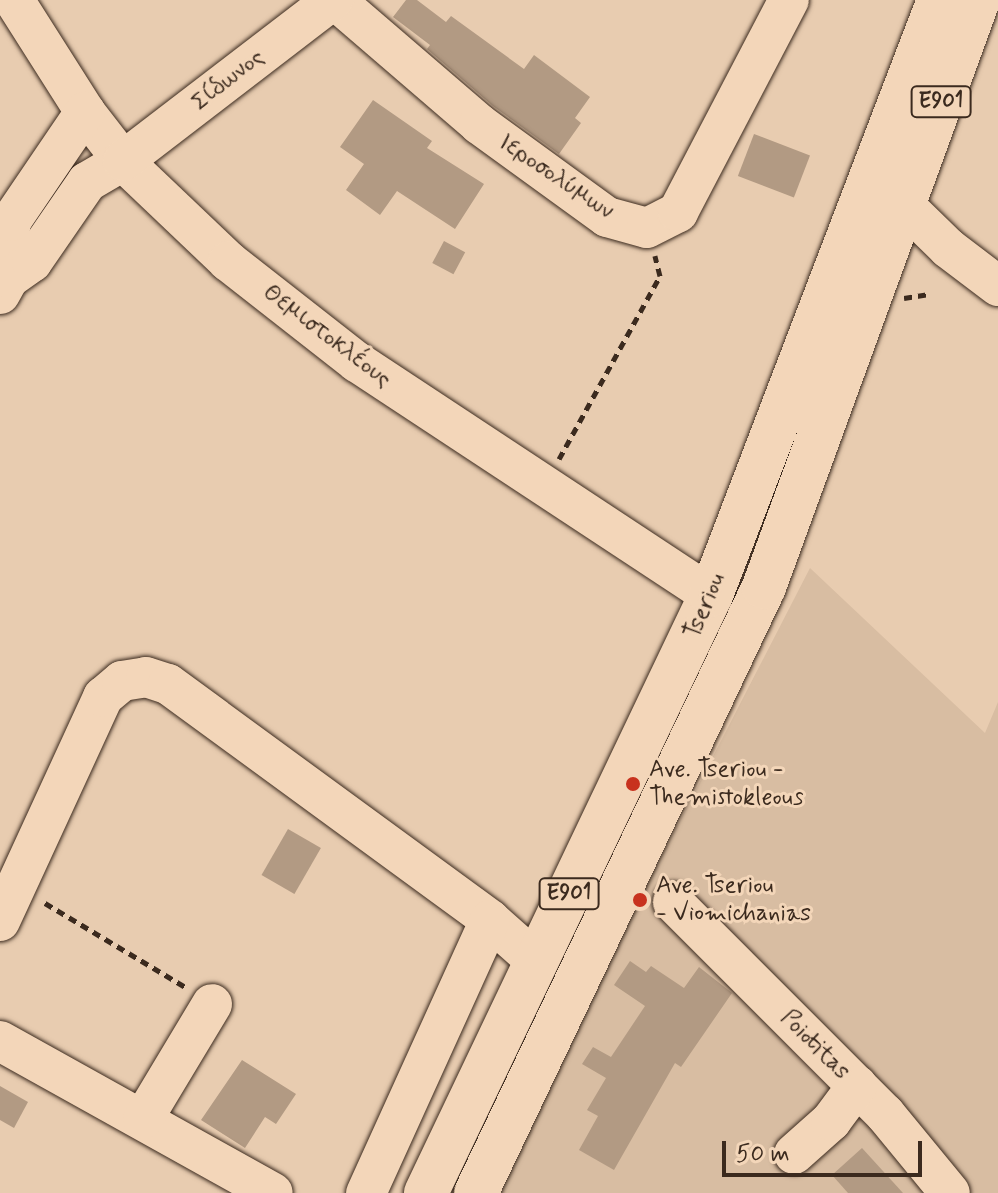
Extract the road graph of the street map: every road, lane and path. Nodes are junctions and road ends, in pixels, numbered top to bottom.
1 (14, 0) edge
2 (334, 0) edge
3 (789, 0) edge
4 (939, 0) edge
5 (978, 0) edge
6 (85, 112) junction
7 (123, 161) junction
8 (887, 193) junction
9 (647, 228) junction
10 (5, 286) edge
11 (998, 286) edge
12 (544, 485) junction
13 (711, 595) junction
14 (16, 886) junction
15 (673, 902) dead end
16 (490, 920) junction
17 (0, 921) edge
18 (536, 961) junction
19 (212, 1004) joint
20 (0, 1041) edge
21 (857, 1086) junction
22 (143, 1119) junction
23 (794, 1154) dead end
24 (273, 1193) edge
25 (366, 1193) edge
26 (426, 1193) edge
27 (476, 1193) edge
28 (950, 1193) edge

1 - 6 street, Θεμιστοκλέους
2 - 7 street, Σίδωνος
2 - 9 street, Ιεροσολύμων
3 - 9 street
4 - 8 main road, Tseriou / E901
5 - 8 main road, Tseriou / E901
6 - 7 street, Θεμιστοκλέους
6 - 10 street
7 - 10 street, Σίδωνος
7 - 12 street, Θεμιστοκλέους
8 - 11 street
8 - 13 main road, Tseriou / E901
8 - 27 main road, Tseriou / E901
9 - 12 path
12 - 13 street, Θεμιστοκλέους
13 - 18 main road, Tseriou / E901
14 - 16 street
14 - 17 street
14 - 19 path
15 - 21 street, Poiotitas
16 - 18 street
16 - 25 street
18 - 26 main road, Tseriou / E901
19 - 22 street
20 - 22 street
21 - 23 street
21 - 28 street, Poiotitas
22 - 24 street

